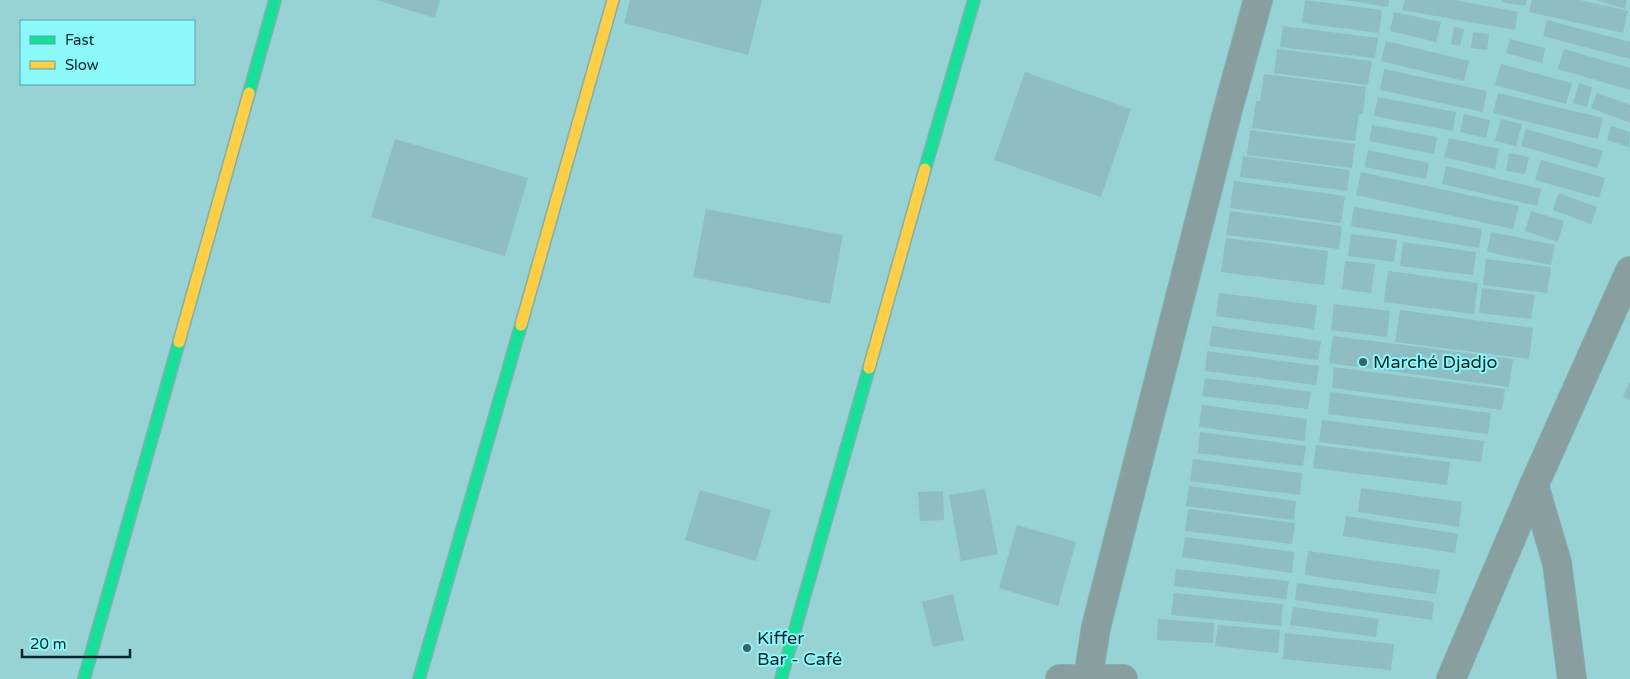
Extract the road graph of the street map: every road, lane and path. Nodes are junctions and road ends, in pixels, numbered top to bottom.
1 (275, 0) edge
2 (613, 0) edge
3 (974, 0) edge
4 (1258, 0) edge
5 (1630, 271) edge
6 (1534, 485) junction
7 (1088, 678) edge
8 (84, 679) edge
9 (418, 679) edge
10 (782, 679) edge
11 (1060, 679) edge
12 (1123, 679) edge
13 (1451, 679) edge
14 (1572, 679) edge

1 - 8 street
2 - 9 street
3 - 10 street
4 - 7 street
5 - 6 street
6 - 13 street
6 - 14 street
7 - 11 street
7 - 12 street

